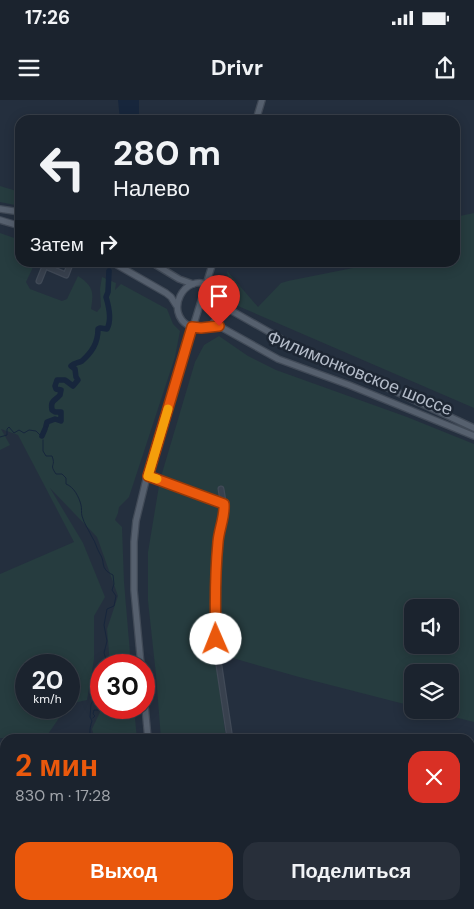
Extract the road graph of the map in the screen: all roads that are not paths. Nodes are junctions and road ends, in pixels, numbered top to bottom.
1 (262, 100) edge
2 (258, 115) edge
3 (0, 209) edge
4 (15, 211) edge
5 (0, 220) edge
6 (15, 224) edge
7 (45, 267) edge
8 (47, 267) edge
9 (69, 267) edge
10 (121, 267) edge
11 (160, 267) edge
12 (211, 267) edge
13 (39, 282) dead end
14 (205, 283) junction
15 (193, 284) junction
16 (222, 299) junction
17 (177, 306) junction
18 (209, 326) junction
19 (192, 327) junction
20 (474, 428) edge
21 (474, 436) edge
22 (148, 476) junction
23 (221, 489) dead end
24 (224, 504) junction
25 (140, 654) edge
26 (146, 719) edge
27 (148, 734) edge
28 (229, 734) edge

1 - 2 main road
3 - 4 main road
5 - 6 main road
7 - 13 street
8 - 9 street
10 - 17 main road
11 - 15 main road
12 - 14 main road
14 - 15 main road
14 - 16 main road, Филимонковское шоссе
14 - 19 main road
15 - 17 main road
16 - 18 main road
16 - 20 main road, Филимонковское шоссе
17 - 19 main road
18 - 19 main road, Филимонковское шоссе
18 - 21 main road, Филимонковское шоссе
19 - 22 main road
22 - 24 street
22 - 25 main road
23 - 24 street
24 - 28 street
26 - 27 main road

